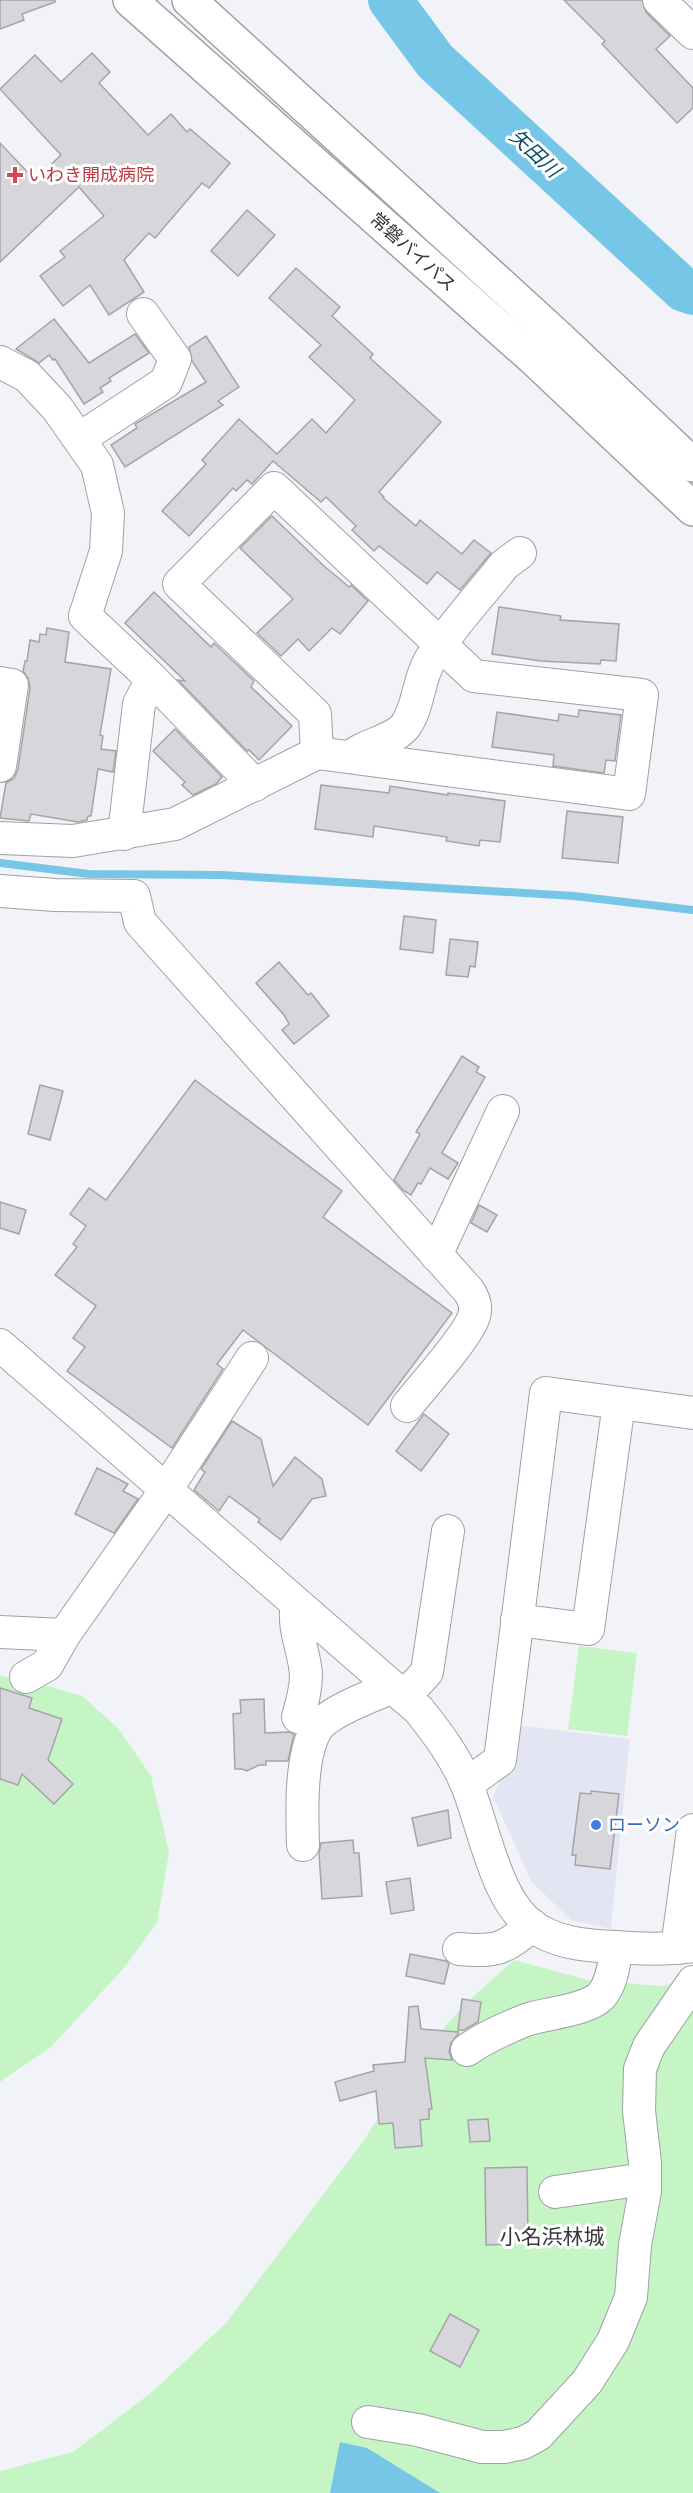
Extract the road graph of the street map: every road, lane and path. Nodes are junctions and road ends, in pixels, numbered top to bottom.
1 (129, 0) edge
2 (189, 0) edge
3 (659, 0) edge
4 (684, 0) edge
5 (693, 8) edge
6 (693, 33) edge
7 (143, 314) dead end
8 (0, 362) edge
9 (79, 439) junction
10 (693, 465) edge
11 (693, 509) edge
12 (520, 553) dead end
13 (441, 645) junction
14 (152, 679) junction
15 (0, 683) edge
16 (318, 753) junction
17 (351, 757) junction
18 (0, 766) edge
19 (255, 785) junction
20 (124, 834) junction
21 (0, 838) edge
22 (0, 891) edge
23 (503, 1111) dead end
24 (436, 1255) junction
25 (0, 1345) edge
26 (252, 1358) dead end
27 (619, 1403) junction
28 (407, 1406) dead end
29 (693, 1413) edge
30 (166, 1490) junction
31 (448, 1531) dead end
32 (297, 1605) junction
33 (517, 1620) junction
34 (0, 1632) edge
35 (64, 1635) junction
36 (26, 1677) dead end
37 (399, 1692) junction
38 (298, 1717) dead end
39 (467, 1784) junction
40 (693, 1830) edge
41 (303, 1845) dead end
42 (532, 1925) junction
43 (685, 1947) edge
44 (617, 1948) junction
45 (459, 1949) dead end
46 (693, 1982) edge
47 (467, 2050) dead end
48 (645, 2179) junction
49 (555, 2192) dead end
50 (368, 2422) dead end

1 - 11 highway, 常磐バイパス
2 - 10 highway, 常磐バイパス
3 - 6 street
4 - 5 street
7 - 9 street
8 - 9 street
9 - 14 street
12 - 13 street
13 - 16 street
13 - 17 street
13 - 17 street
14 - 19 street
14 - 20 street
15 - 18 street
16 - 17 street
16 - 19 street
19 - 20 street
20 - 21 street
22 - 24 street
23 - 24 street
24 - 28 street
25 - 30 street
26 - 30 street
27 - 29 street
27 - 33 street
27 - 33 street
30 - 32 street
30 - 35 street
31 - 37 street
32 - 37 street
32 - 38 street
33 - 39 street
34 - 35 street
35 - 36 street
37 - 39 street
37 - 41 street
39 - 42 street
40 - 43 street
42 - 44 street
42 - 45 street
43 - 44 street
44 - 47 street
46 - 48 street
48 - 49 street
48 - 50 street

